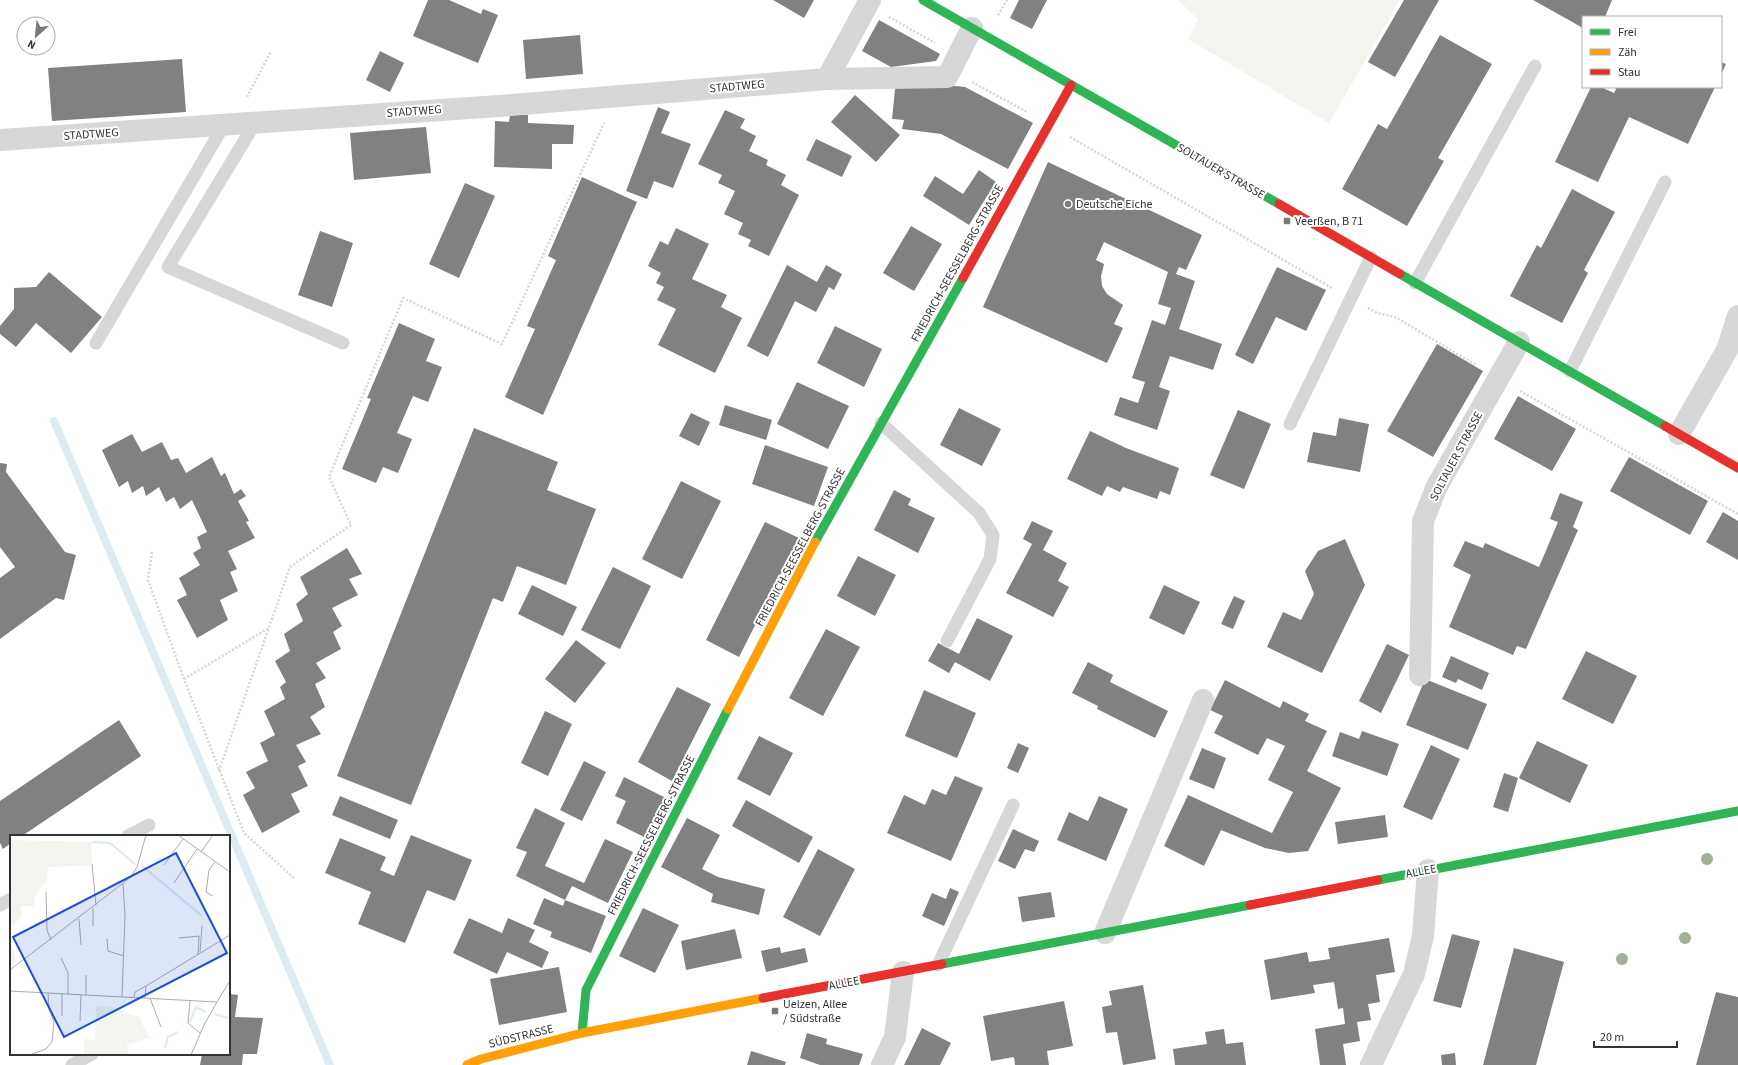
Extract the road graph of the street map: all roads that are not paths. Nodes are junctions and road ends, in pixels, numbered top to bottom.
1 (923, 0) edge
2 (869, 2) edge
3 (972, 28) junction
4 (1535, 66) dead end
5 (827, 79) junction
6 (1071, 85) junction
7 (255, 123) junction
8 (228, 125) junction
9 (0, 140) edge
10 (1665, 182) dead end
11 (1371, 257) junction
12 (1415, 283) junction
13 (1738, 316) edge
14 (1519, 342) junction
15 (96, 343) dead end
16 (342, 344) dead end
17 (1570, 371) junction
18 (881, 423) junction
19 (1290, 424) dead end
20 (1679, 434) junction
21 (1738, 468) edge
22 (947, 641) dead end
23 (1420, 675) dead end
24 (1202, 700) dead end
25 (1013, 805) dead end
26 (1738, 811) edge
27 (149, 825) dead end
28 (130, 835) edge
29 (1428, 870) junction
30 (10, 899) edge
31 (0, 904) edge
32 (1105, 933) junction
33 (938, 965) junction
34 (903, 972) junction
35 (582, 1033) junction
36 (90, 1055) edge
37 (72, 1065) edge
38 (467, 1065) edge
39 (882, 1065) edge
40 (1371, 1065) edge

1 - 3 street, SOLTAUER STRASSE
2 - 5 street
3 - 5 street, STADTWEG
3 - 6 street, SOLTAUER STRASSE
4 - 12 lane
5 - 7 street, STADTWEG
6 - 11 street, SOLTAUER STRASSE
6 - 18 street, FRIEDRICH-SEESSELBERG-STRASSE
7 - 8 street, STADTWEG
7 - 16 lane
8 - 9 street, STADTWEG
8 - 15 lane
10 - 17 lane
11 - 12 street, SOLTAUER STRASSE
11 - 19 lane
12 - 14 street, SOLTAUER STRASSE
13 - 20 street
14 - 17 street, SOLTAUER STRASSE
14 - 23 street, SOLTAUER STRASSE
17 - 20 street, SOLTAUER STRASSE
18 - 22 lane
18 - 35 street, FRIEDRICH-SEESSELBERG-STRASSE
20 - 21 street, SOLTAUER STRASSE
24 - 32 street
25 - 33 lane
26 - 29 street, ALLEE
27 - 28 lane
29 - 32 street, ALLEE
29 - 40 street
30 - 31 lane
32 - 33 street, ALLEE
33 - 34 street, ALLEE
34 - 35 street, ALLEE
34 - 39 street
35 - 38 street, SÜDSTRASSE
36 - 37 lane

